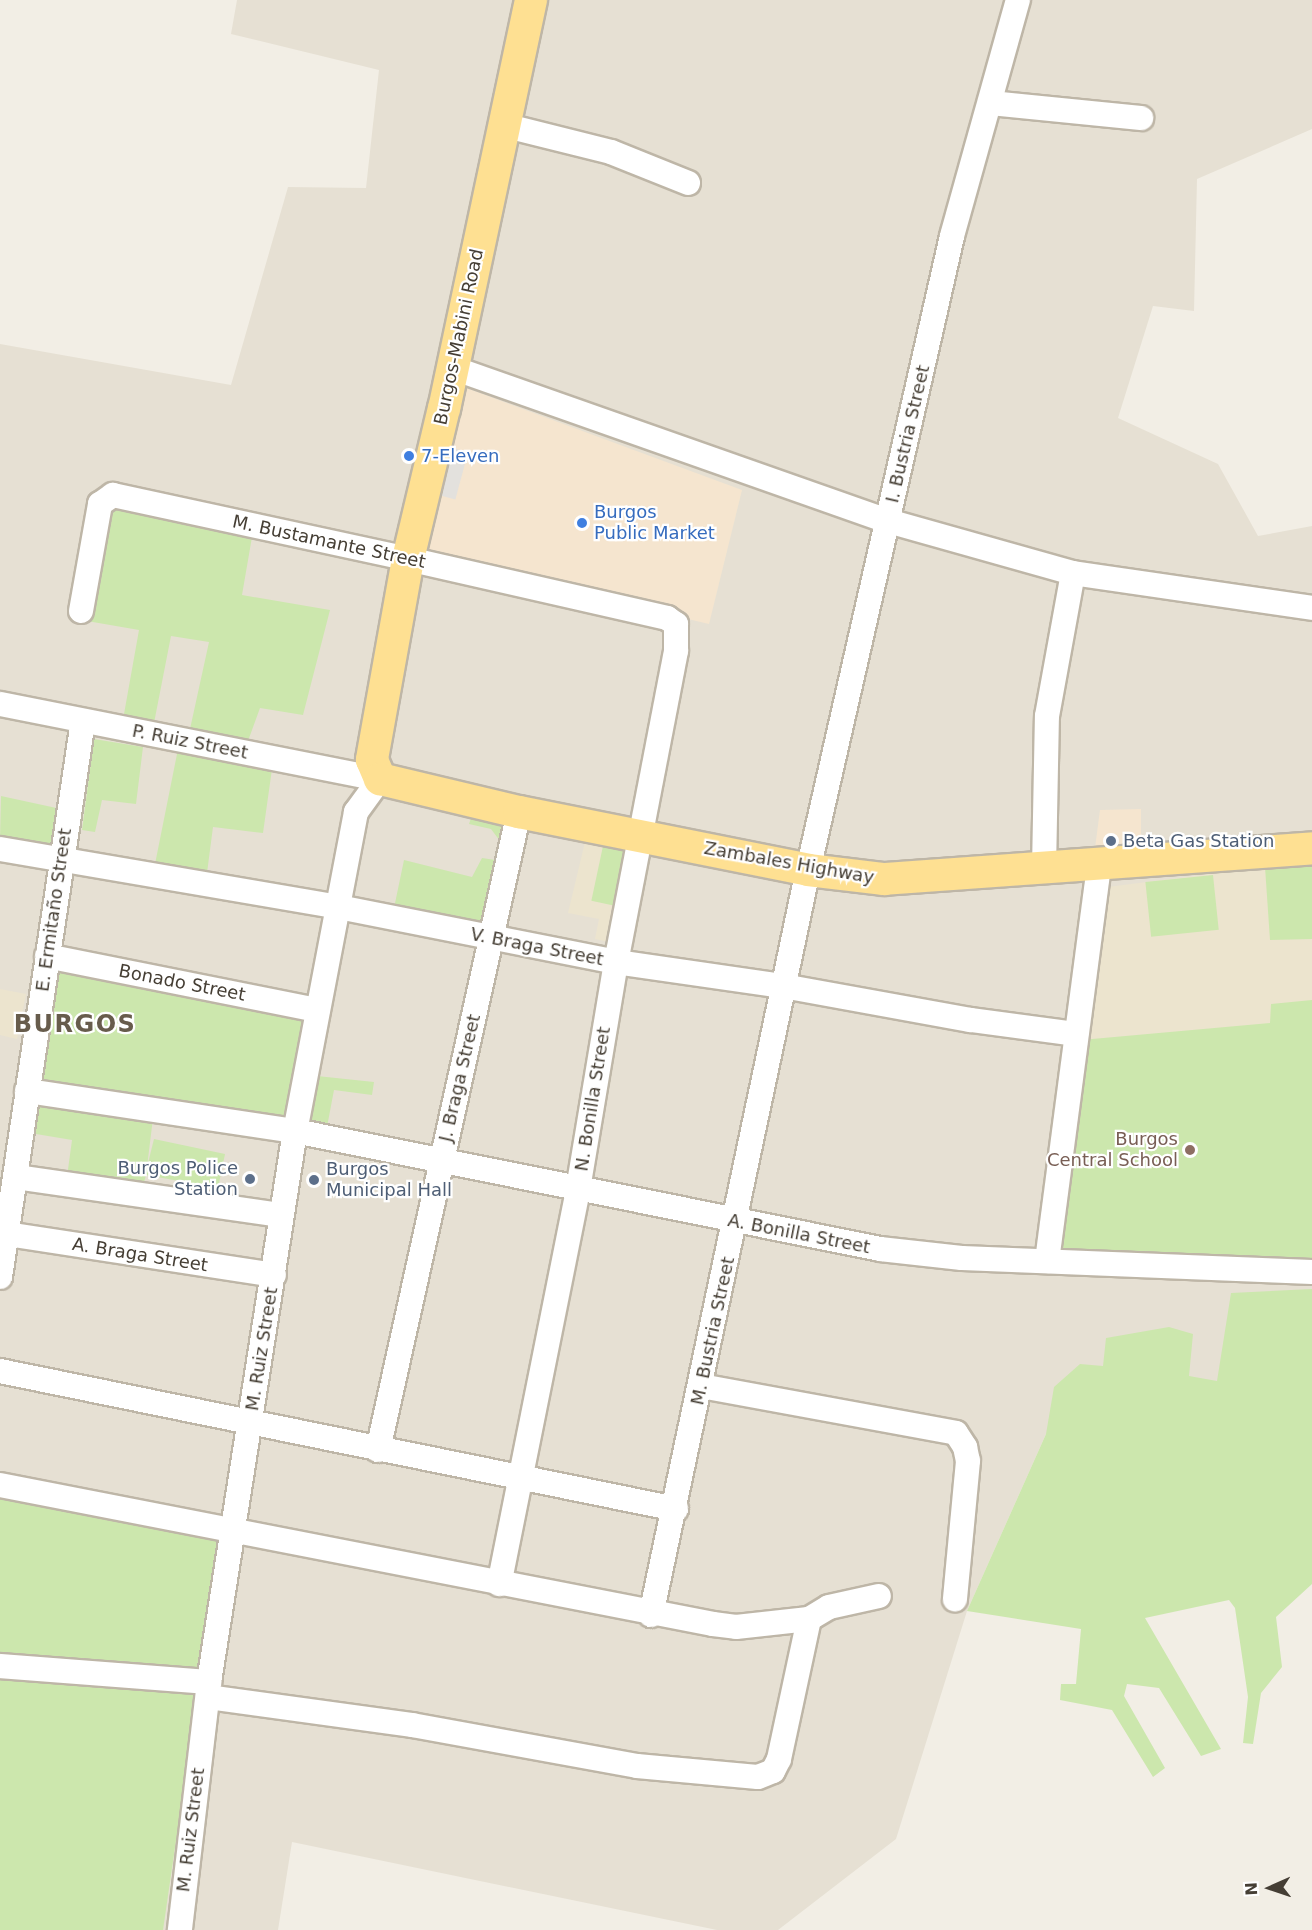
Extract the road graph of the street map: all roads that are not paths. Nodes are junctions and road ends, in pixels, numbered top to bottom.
1 (531, 0) edge
2 (1018, 0) edge
3 (990, 103) junction
4 (1142, 118) dead end
5 (504, 125) junction
6 (688, 183) dead end
7 (453, 368) junction
8 (888, 520) junction
9 (408, 559) junction
10 (1073, 573) junction
11 (1312, 608) edge
12 (81, 611) dead end
13 (667, 618) joint
14 (0, 704) edge
15 (83, 721) junction
16 (380, 779) junction
17 (519, 812) junction
18 (642, 836) junction
19 (1312, 848) edge
20 (0, 849) edge
21 (61, 861) junction
22 (1099, 864) junction
23 (1044, 869) junction
24 (808, 870) junction
25 (339, 907) junction
26 (491, 939) junction
27 (47, 956) junction
28 (616, 962) junction
29 (783, 986) junction
30 (318, 1010) junction
31 (1076, 1034) junction
32 (27, 1091) junction
33 (295, 1131) junction
34 (442, 1161) junction
35 (15, 1177) junction
36 (578, 1190) junction
37 (281, 1215) junction
38 (736, 1223) junction
39 (7, 1234) junction
40 (1047, 1261) junction
41 (1312, 1272) edge
42 (274, 1275) junction
43 (0, 1277) edge
44 (0, 1371) edge
45 (701, 1386) junction
46 (249, 1423) junction
47 (378, 1450) junction
48 (522, 1479) junction
49 (0, 1485) edge
50 (676, 1509) junction
51 (233, 1528) junction
52 (499, 1584) junction
53 (879, 1596) dead end
54 (955, 1599) dead end
55 (651, 1615) junction
56 (809, 1619) junction
57 (0, 1666) edge
58 (208, 1689) junction
59 (180, 1930) edge

1 - 5 main road, Burgos-Mabini Road
2 - 3 street, I. Bustria Street
3 - 4 street
3 - 8 street, I. Bustria Street
5 - 6 street
5 - 7 main road, Burgos-Mabini Road
7 - 8 street
7 - 9 main road, Burgos-Mabini Road
8 - 10 street
8 - 24 street, I. Bustria Street
9 - 12 street, M. Bustamante Street
9 - 13 street, M. Bustamante Street
9 - 16 main road, Burgos-Mabini Road
10 - 11 street
10 - 23 street
13 - 18 street, N. Bonilla Street
14 - 15 street, P. Ruiz Street
15 - 16 street, P. Ruiz Street
15 - 21 street, E. Ermitaño Street
16 - 17 main road, Zambales Highway
16 - 25 street, M. Ruiz Street
17 - 18 main road, Zambales Highway
17 - 26 street, J. Braga Street
18 - 24 main road, Zambales Highway
18 - 28 street, N. Bonilla Street
19 - 22 main road, Zambales Highway
20 - 21 street, V. Braga Street
21 - 25 street, V. Braga Street
21 - 27 street, E. Ermitaño Street
22 - 23 main road, Zambales Highway
22 - 31 street
23 - 24 main road, Zambales Highway
24 - 29 street, M. Bustria Street
25 - 26 street, V. Braga Street
25 - 30 street, M. Ruiz Street
26 - 28 street, V. Braga Street
26 - 34 street, J. Braga Street
27 - 30 street, Bonado Street
27 - 32 street, E. Ermitaño Street
28 - 29 street, V. Braga Street
28 - 36 street, N. Bonilla Street
29 - 31 street, V. Braga Street
29 - 38 street, M. Bustria Street
30 - 33 street, M. Ruiz Street
31 - 40 street
32 - 33 street, A. Bonilla Street
32 - 35 street, E. Ermitaño Street
33 - 34 street, A. Bonilla Street
33 - 37 street, M. Ruiz Street
34 - 36 street, A. Bonilla Street
34 - 47 street, J. Braga Street
35 - 37 street
35 - 39 street, E. Ermitaño Street
36 - 38 street, A. Bonilla Street
36 - 48 street, N. Bonilla Street
37 - 42 street, M. Ruiz Street
38 - 40 street, A. Bonilla Street
38 - 45 street, M. Bustria Street
39 - 42 street, A. Braga Street
39 - 43 street, E. Ermitaño Street
40 - 41 street, A. Bonilla Street
42 - 46 street, M. Ruiz Street
44 - 46 street
45 - 50 street, M. Bustria Street
45 - 54 street
46 - 47 street
46 - 51 street, M. Ruiz Street
47 - 48 street
48 - 50 street
48 - 52 street, N. Bonilla Street
49 - 51 street
50 - 55 street, M. Bustria Street
51 - 52 street
51 - 58 street, M. Ruiz Street
52 - 55 street
53 - 56 street
55 - 56 street
56 - 58 street
57 - 58 street
58 - 59 street, M. Ruiz Street

